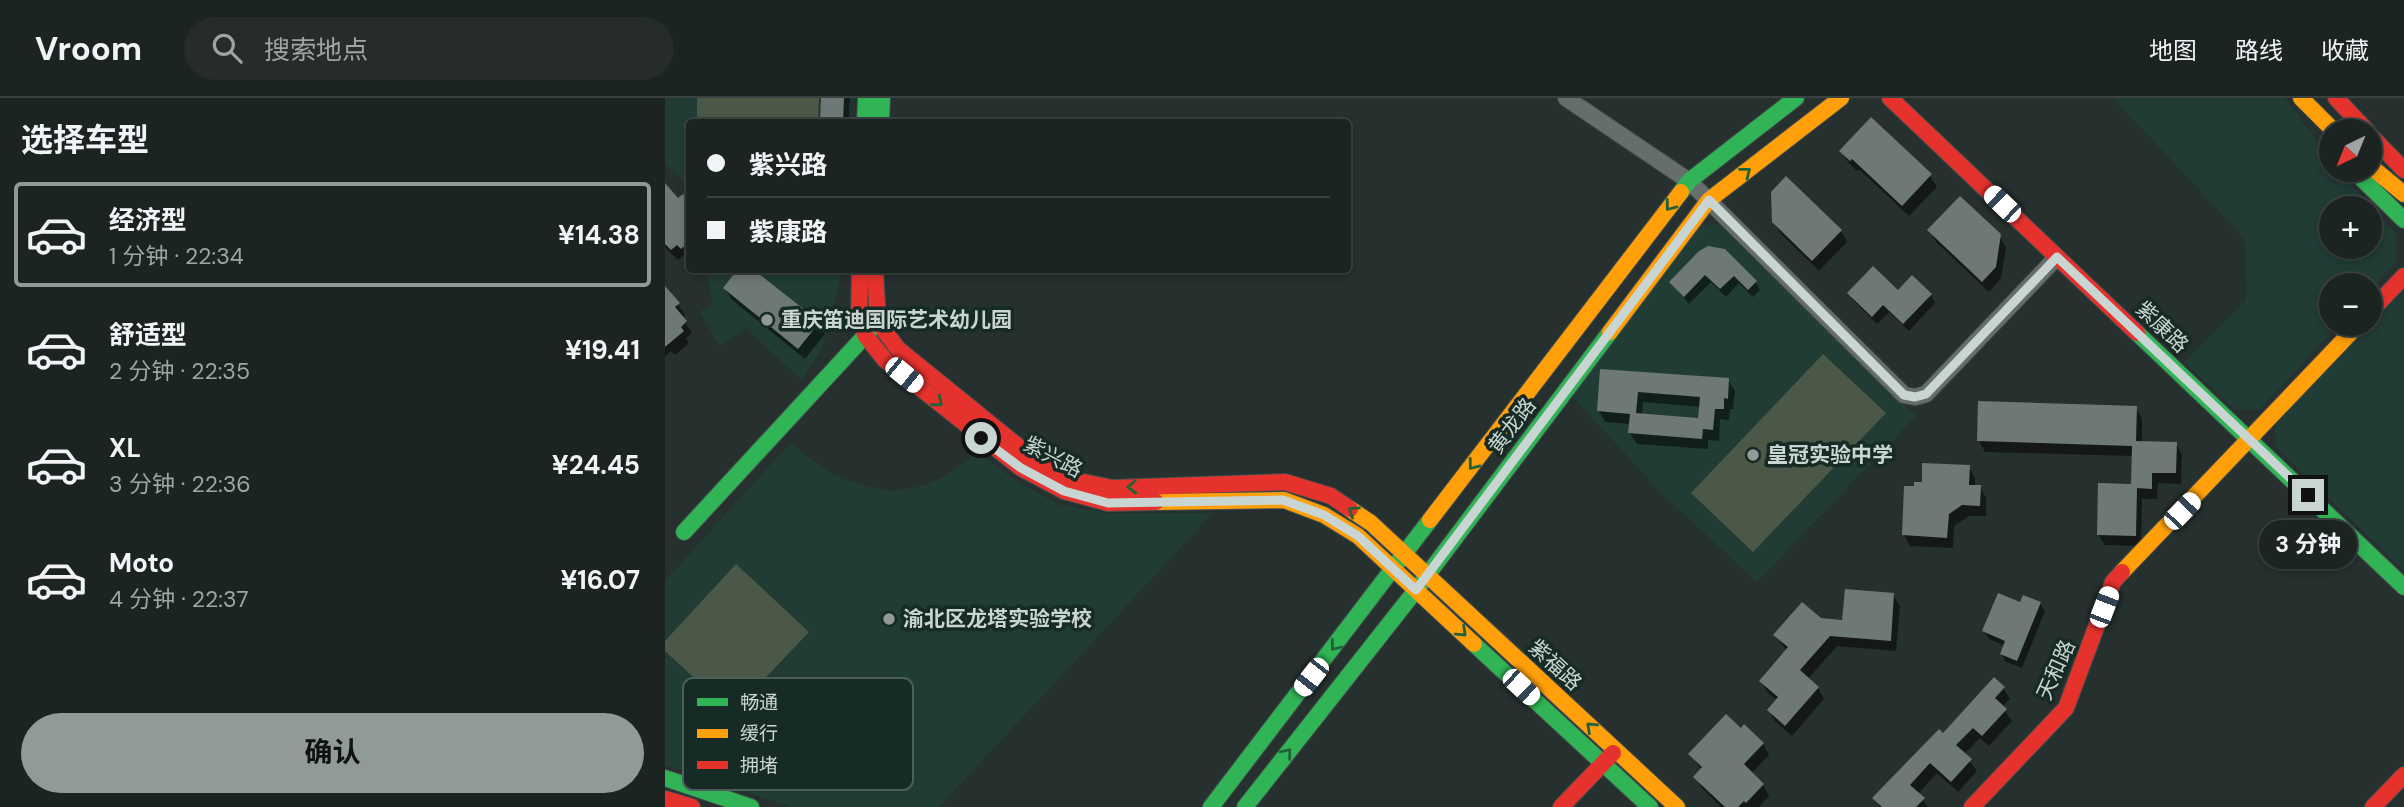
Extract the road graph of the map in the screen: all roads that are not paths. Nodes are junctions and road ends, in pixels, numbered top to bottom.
1 (866, 98) edge
2 (882, 98) edge
3 (1566, 98) edge
4 (1796, 98) edge
5 (1840, 98) edge
6 (1890, 98) edge
7 (2337, 98) edge
8 (2302, 100) edge
9 (865, 119) edge
10 (881, 119) edge
11 (2322, 119) edge
12 (2356, 119) edge
13 (2319, 123) edge
14 (2382, 147) edge
15 (2404, 157) edge
16 (2404, 170) edge
17 (2382, 176) edge
18 (1689, 181) junction
19 (2363, 182) edge
20 (2404, 194) edge
21 (1709, 200) junction
22 (2404, 220) edge
23 (2057, 257) junction
24 (860, 273) edge
25 (875, 273) edge
26 (2404, 276) edge
27 (2382, 299) edge
28 (878, 322) junction
29 (865, 335) junction
30 (2348, 336) edge
31 (2250, 440) junction
32 (684, 532) dead end
33 (1405, 555) junction
34 (1394, 569) junction
35 (1427, 575) junction
36 (2404, 587) edge
37 (1416, 590) junction
38 (1440, 612) junction
39 (1396, 615) junction
40 (1616, 750) junction
41 (1603, 763) junction
42 (2404, 775) edge
43 (665, 778) edge
44 (683, 784) edge
45 (701, 790) edge
46 (665, 799) edge
47 (692, 807) edge
48 (751, 807) edge
49 (1211, 807) edge
50 (1245, 807) edge
51 (1561, 807) edge
52 (1650, 807) edge
53 (1677, 807) edge
54 (1972, 807) edge
55 (2373, 807) edge

1 - 9 main road
2 - 10 main road
3 - 18 street
4 - 18 main road, 黄龙路
21 -> 5 main road, 黄龙路
6 - 23 main road, 紫康路
7 - 12 main road
7 - 15 main road
8 - 11 main road
8 - 13 main road
14 - 16 main road
17 - 20 main road
18 - 21 street
18 -> 33 main road, 黄龙路
19 - 22 main road
21 - 23 street
21 - 35 main road, 黄龙路
23 - 31 main road, 紫康路
24 - 29 main road
25 - 28 main road
26 - 27 main road
28 - 29 main road
33 -> 28 main road, 紫兴路
29 - 32 main road
29 -> 34 main road, 紫兴路
30 - 31 main road, 天和路
31 - 36 main road, 紫康路
31 - 54 main road, 天和路
33 - 34 main road, 黄龙路
33 - 35 main road, 紫福路
34 - 37 main road, 紫福路
34 -> 49 main road, 黄龙路
35 - 37 main road, 黄龙路
40 -> 35 main road, 紫福路
37 - 38 main road, 紫福路
37 - 39 main road, 黄龙路
38 - 39 main road
38 -> 41 main road, 紫福路
50 -> 39 main road, 黄龙路
40 - 41 main road
40 - 53 main road, 紫福路
41 - 51 main road
41 - 52 main road, 紫福路
42 - 55 main road
43 - 44 main road
45 - 48 main road
46 - 47 main road

